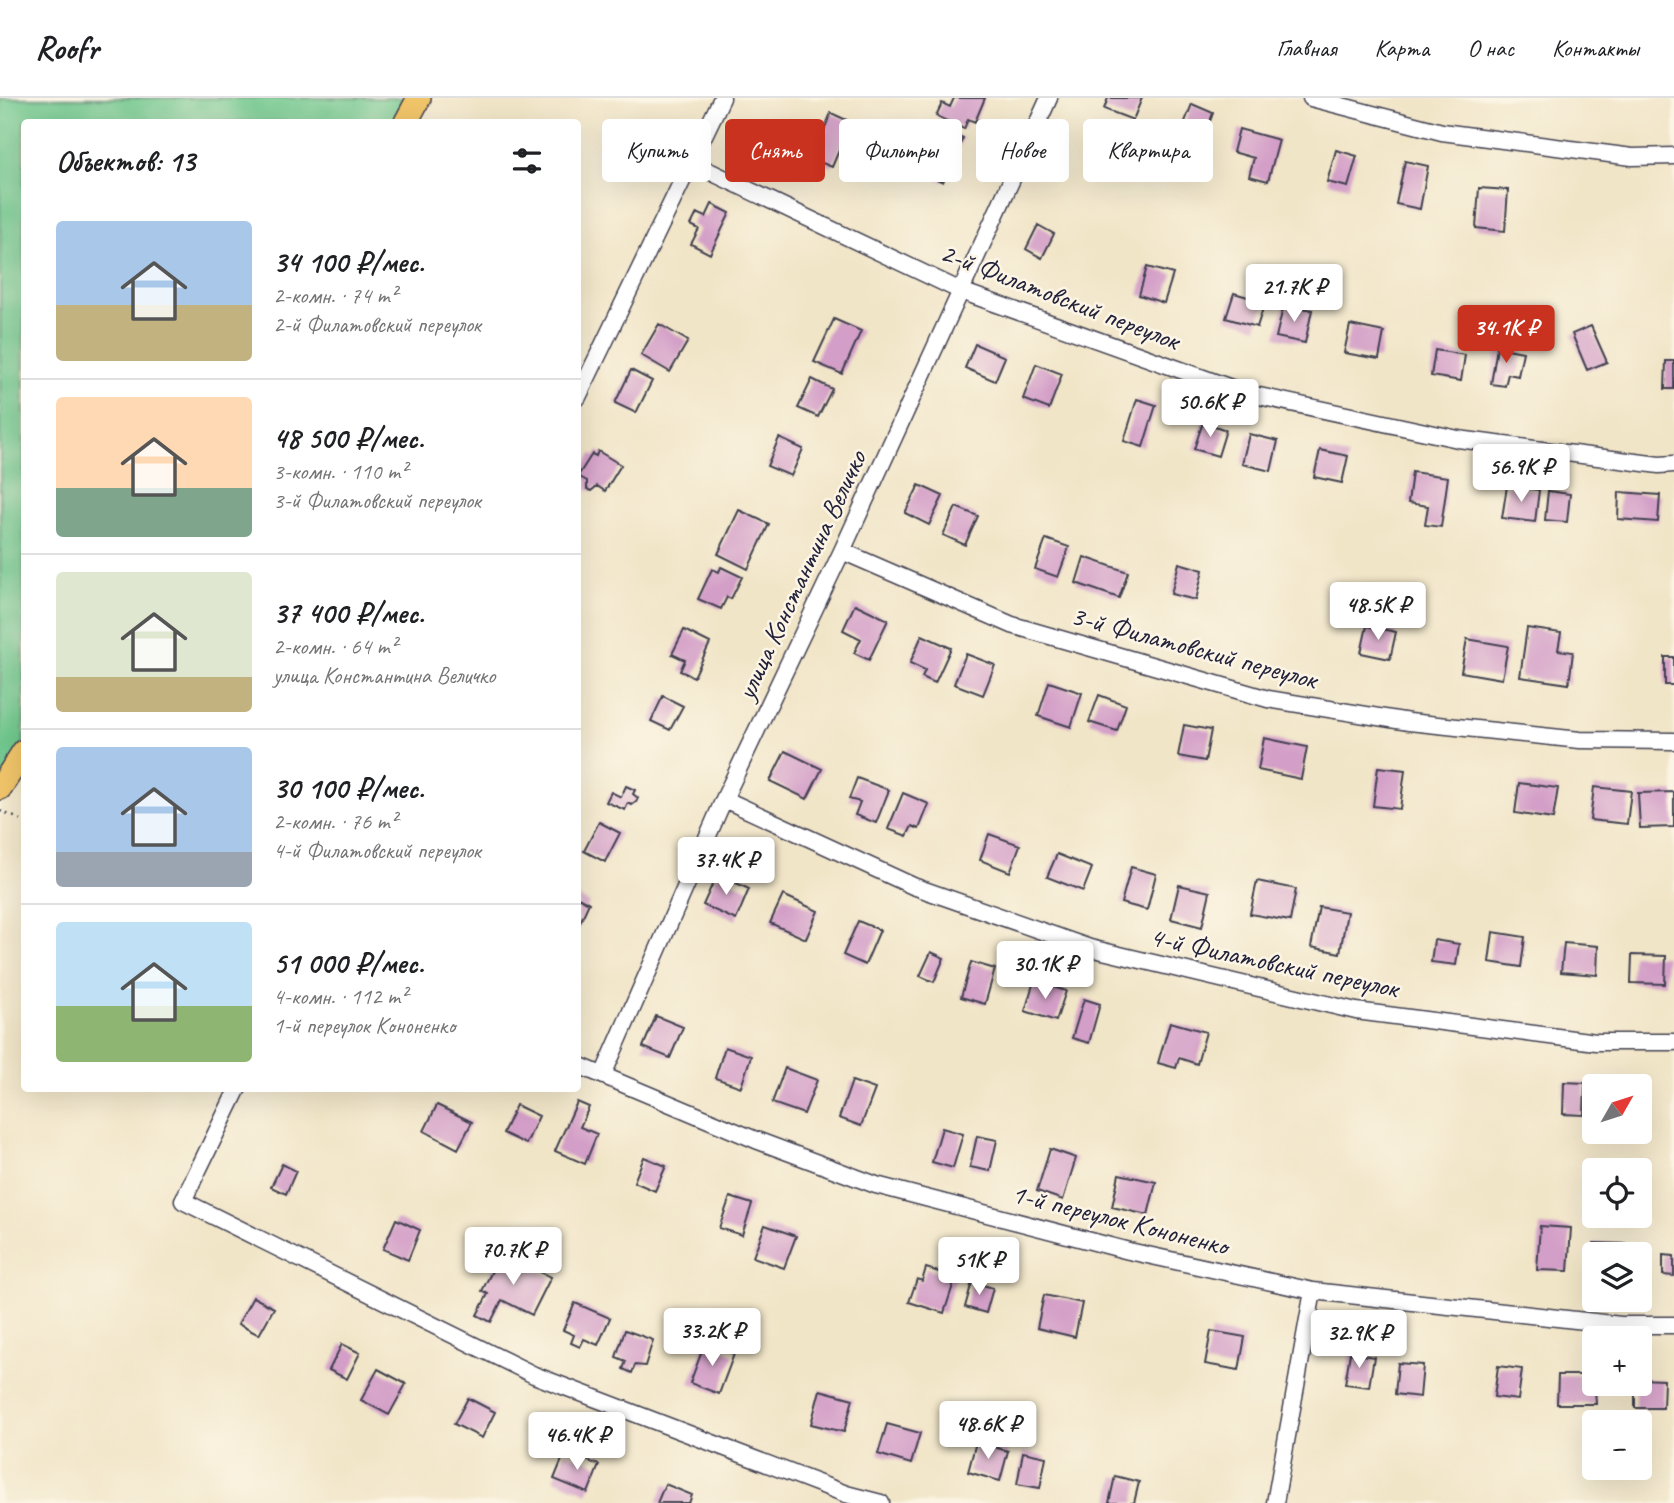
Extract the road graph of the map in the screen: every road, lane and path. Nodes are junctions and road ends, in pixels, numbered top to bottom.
1 (419, 98) edge
2 (722, 98) edge
3 (1049, 98) edge
4 (1311, 98) edge
5 (408, 119) edge
6 (711, 122) edge
7 (1674, 156) edge
8 (711, 172) edge
9 (683, 182) edge
10 (961, 291) junction
11 (581, 391) edge
12 (1674, 464) edge
13 (842, 551) junction
14 (1674, 741) edge
15 (21, 756) edge
16 (0, 788) edge
17 (724, 799) junction
18 (0, 811) edge
19 (21, 820) edge
20 (1674, 1042) edge
21 (581, 1066) edge
22 (603, 1075) junction
23 (236, 1092) edge
24 (1313, 1291) junction
25 (1674, 1325) edge
26 (881, 1503) edge
27 (1275, 1503) edge

1 - 5 highway
2 - 6 street
3 - 10 street, улица Константина Величко
4 - 7 street
8 - 10 street, 2-й Филатовский переулок
9 - 11 street
10 - 12 street, 2-й Филатовский переулок
10 - 13 street, улица Константина Величко
13 - 14 street, 3-й Филатовский переулок
13 - 17 street, улица Константина Величко
15 - 16 highway
17 - 20 street, 4-й Филатовский переулок
17 - 22 street, улица Константина Величко
18 - 19 path
21 - 22 street, 1-й переулок Кононенко
22 - 24 street, 1-й переулок Кононенко
23 - 26 street
24 - 25 street, 1-й переулок Кононенко
24 - 27 street

